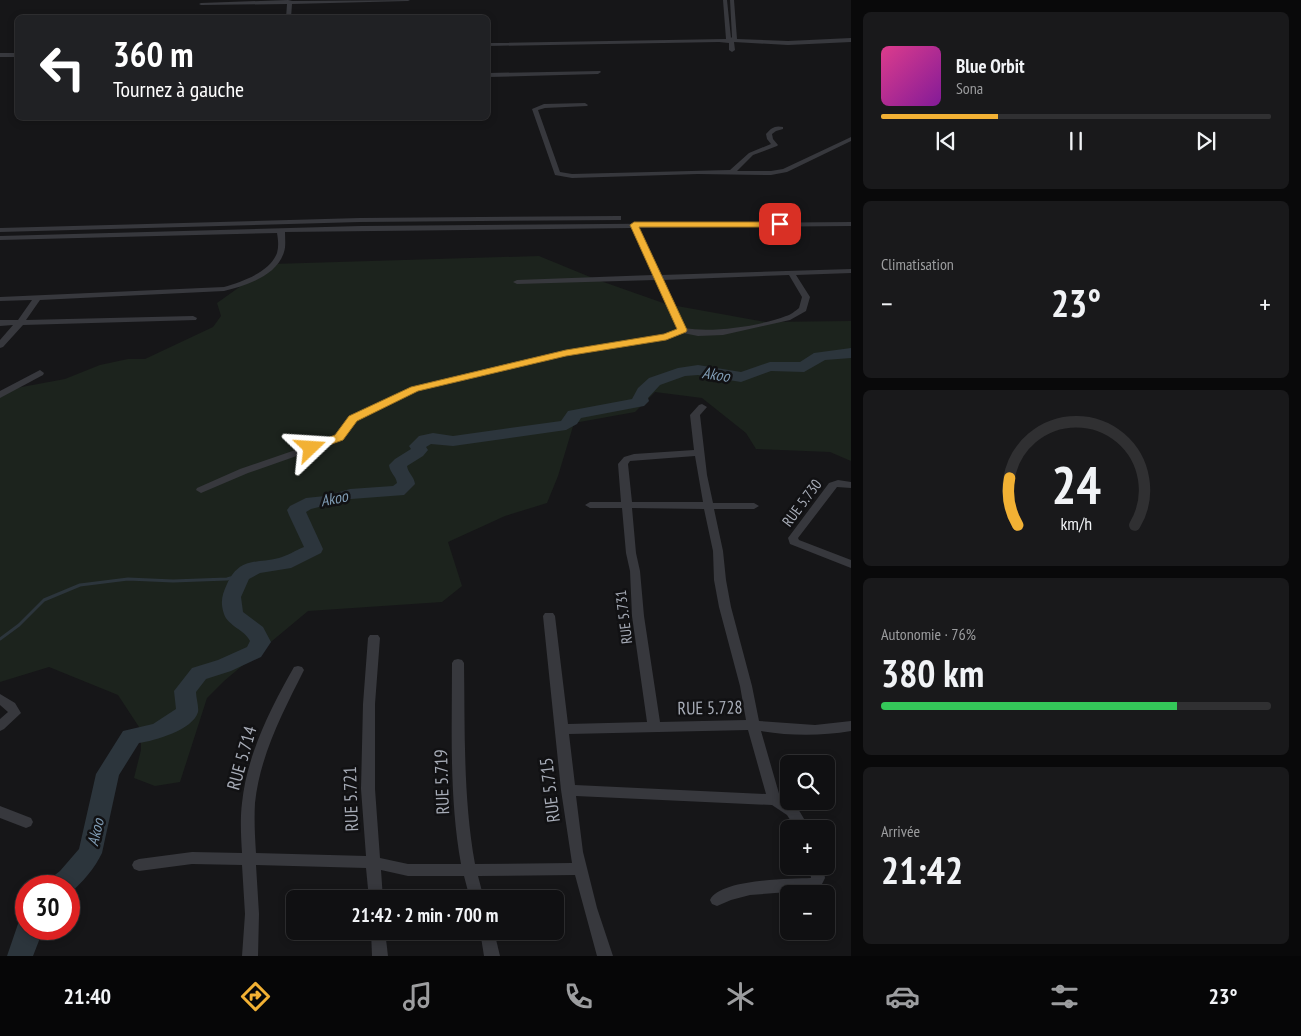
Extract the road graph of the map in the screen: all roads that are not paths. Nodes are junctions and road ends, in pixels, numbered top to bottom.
1 (408, 0) edge
2 (725, 0) edge
3 (732, 0) edge
4 (289, 1) edge
5 (201, 4) dead end
6 (288, 15) edge
7 (851, 40) edge
8 (731, 41) junction
9 (490, 46) edge
10 (732, 50) dead end
11 (15, 56) edge
12 (0, 57) edge
13 (598, 72) dead end
14 (490, 75) edge
15 (585, 105) dead end
16 (781, 128) dead end
17 (851, 139) edge
18 (732, 172) junction
19 (851, 219) edge
20 (851, 224) edge
21 (634, 225) junction
22 (62, 228) junction
23 (0, 230) edge
24 (281, 231) junction
25 (58, 236) junction
26 (0, 238) edge
27 (851, 271) edge
28 (792, 273) junction
29 (656, 277) junction
30 (517, 282) dead end
31 (38, 297) junction
32 (0, 299) edge
33 (193, 318) dead end
34 (0, 323) edge
35 (20, 323) junction
36 (682, 330) junction
37 (0, 345) edge
38 (40, 373) dead end
39 (0, 395) edge
40 (702, 407) dead end
41 (700, 453) junction
42 (851, 485) edge
43 (201, 490) dead end
44 (590, 504) dead end
45 (708, 504) junction
46 (626, 505) junction
47 (754, 506) dead end
48 (851, 564) edge
49 (548, 616) dead end
50 (374, 638) dead end
51 (458, 663) dead end
52 (298, 670) dead end
53 (0, 699) edge
54 (753, 725) junction
55 (0, 726) edge
56 (654, 726) junction
57 (851, 726) edge
58 (562, 729) junction
59 (568, 790) junction
60 (774, 800) junction
61 (0, 812) edge
62 (798, 820) edge
63 (26, 822) dead end
64 (249, 859) junction
65 (373, 862) junction
66 (139, 865) dead end
67 (581, 869) junction
68 (468, 870) junction
69 (818, 875) edge
70 (375, 890) edge
71 (474, 890) edge
72 (717, 900) dead end
73 (379, 940) edge
74 (489, 940) edge
75 (250, 950) edge
76 (380, 956) edge
77 (492, 956) edge
78 (605, 956) edge

1 - 4 street
2 - 8 street
3 - 8 street
4 - 5 street
4 - 6 street
7 - 8 street
8 - 9 street
8 - 10 street
11 - 12 street
13 - 14 street
15 - 18 street
16 - 18 street
17 - 18 street
19 - 22 street
20 - 21 street
21 - 24 street
21 - 29 street
22 - 23 street
22 - 25 street
24 - 25 street
24 - 31 street
25 - 26 street
27 - 28 street
28 - 29 street
28 - 36 street
29 - 30 street
29 - 36 street
31 - 32 street
31 - 35 street
33 - 35 street
34 - 35 street
35 - 37 street
36 - 43 street
38 - 39 street
40 - 41 street, RUE 5.728
41 - 45 street, RUE 5.728
41 - 46 street, RUE 5.731
42 - 48 street, RUE 5.730
44 - 46 street
45 - 46 street
45 - 47 street
45 - 54 street, RUE 5.728
46 - 56 street, RUE 5.731
49 - 58 street, RUE 5.715
50 - 65 street, RUE 5.721
51 - 68 street, RUE 5.719
52 - 64 street, RUE 5.714
53 - 55 street
54 - 56 street, RUE 5.728
54 - 57 street
54 - 60 street
56 - 58 street, RUE 5.728
58 - 59 street, RUE 5.715
59 - 60 street
59 - 67 street, RUE 5.715
60 - 62 street
61 - 63 street
64 - 65 street
64 - 66 street
64 - 75 street, RUE 5.714
65 - 68 street
65 - 70 street, RUE 5.721
67 - 68 street
67 - 78 street, RUE 5.715
68 - 71 street, RUE 5.719
69 - 72 street
73 - 76 street
74 - 77 street

